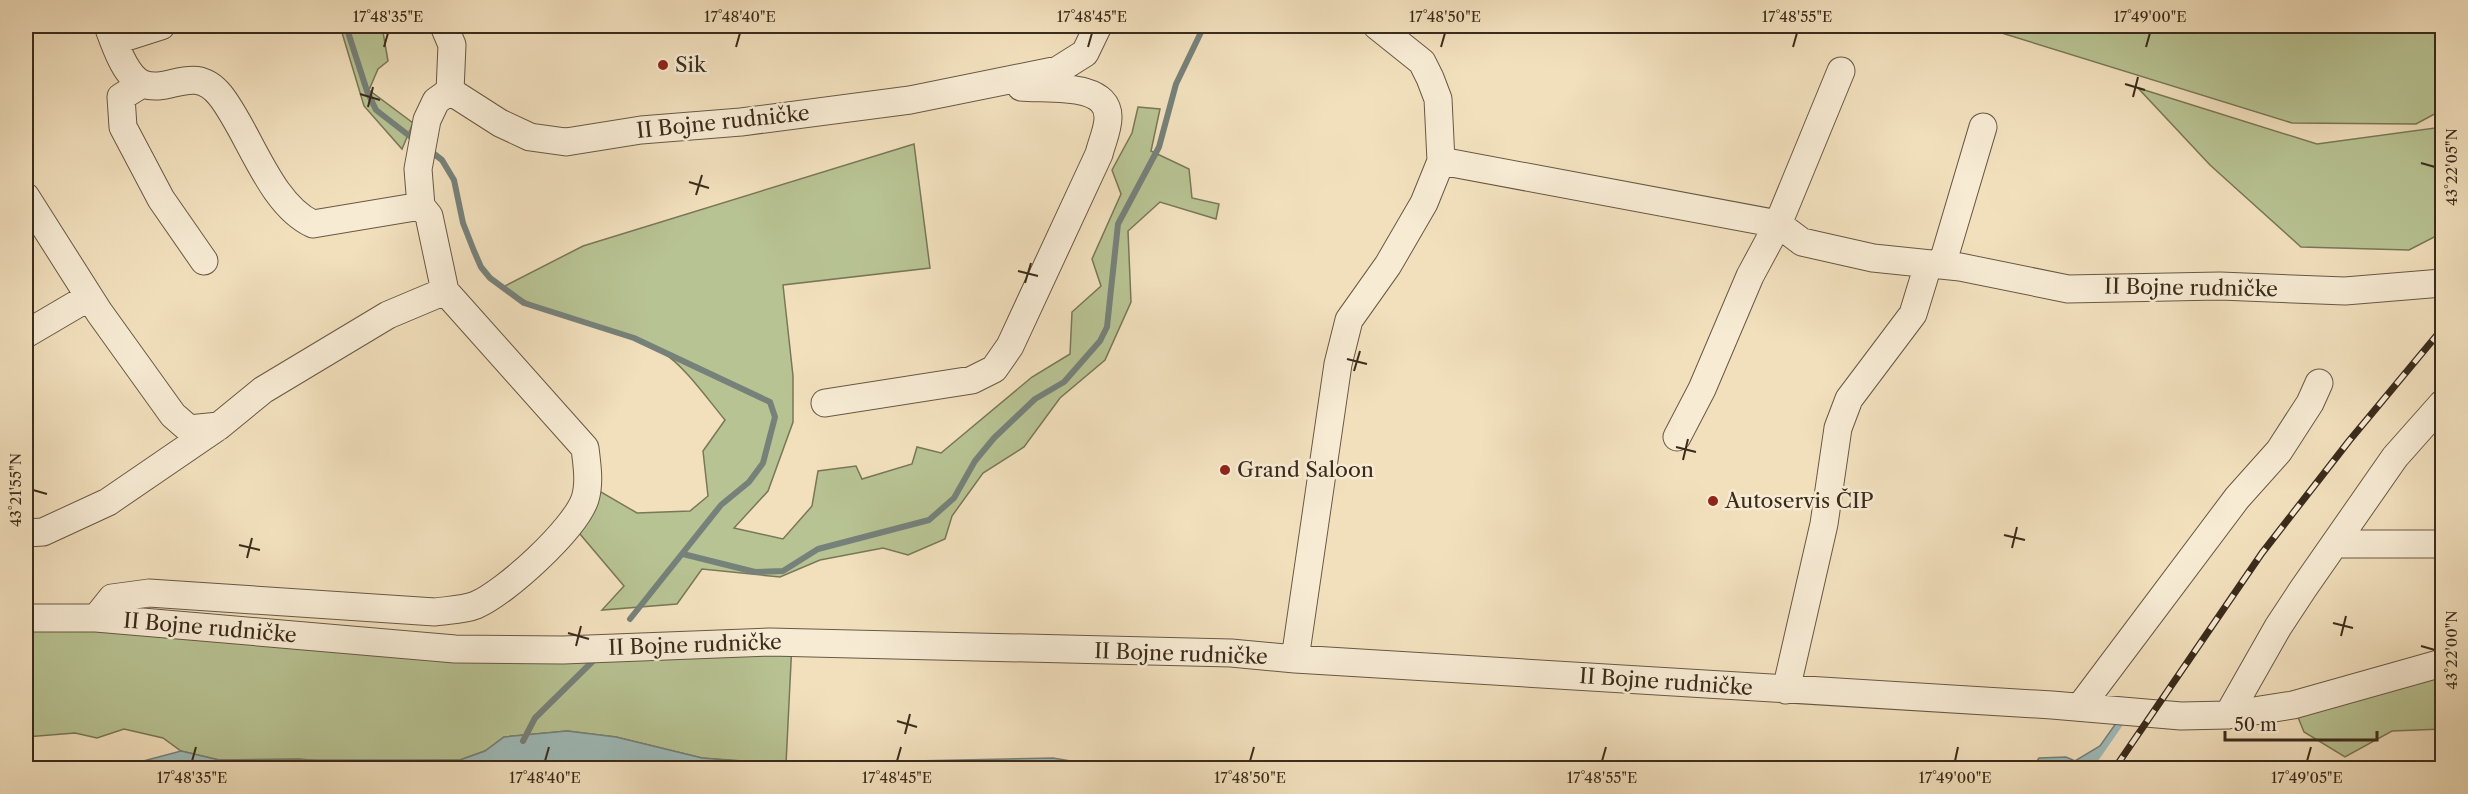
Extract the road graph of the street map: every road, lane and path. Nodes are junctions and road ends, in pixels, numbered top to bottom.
1 (160, 26) edge
2 (444, 26) edge
3 (1098, 26) edge
4 (1377, 26) edge
5 (111, 33) edge
6 (1840, 71) dead end
7 (1006, 80) junction
8 (142, 84) junction
9 (450, 91) junction
10 (1983, 127) dead end
11 (1441, 160) junction
12 (26, 197) edge
13 (421, 206) junction
14 (1778, 224) junction
15 (204, 261) dead end
16 (1935, 265) junction
17 (2442, 283) edge
18 (445, 291) junction
19 (89, 297) junction
20 (26, 334) edge
21 (2319, 382) dead end
22 (825, 403) dead end
23 (2442, 404) edge
24 (219, 426) junction
25 (1677, 437) dead end
26 (26, 533) edge
27 (2337, 543) junction
28 (2442, 544) edge
29 (26, 618) edge
30 (96, 618) junction
31 (1295, 659) junction
32 (2442, 663) edge
33 (1786, 690) junction
34 (2080, 707) junction
35 (2228, 715) junction

1 - 5 street
2 - 9 street
3 - 7 street, II Bojne rudničke
4 - 11 street, II Bojne rudničke
5 - 8 street
6 - 14 street
7 - 9 street, II Bojne rudničke
7 - 22 street, II Bojne rudničke
8 - 13 street
8 - 15 street
9 - 13 street, II Bojne rudničke
10 - 16 street
11 - 14 street
11 - 31 street, II Bojne rudničke
12 - 19 street
13 - 18 street, II Bojne rudničke
14 - 16 street, II Bojne rudničke
14 - 25 street
16 - 17 street, II Bojne rudničke
16 - 33 street
18 - 24 street
18 - 30 street, II Bojne rudničke
19 - 20 street
19 - 24 street
21 - 34 street
23 - 27 street
24 - 26 street
27 - 28 street
27 - 35 street
29 - 30 street, II Bojne rudničke
30 - 31 street, II Bojne rudničke
31 - 33 street, II Bojne rudničke
32 - 35 street, II Bojne rudničke
33 - 34 street, II Bojne rudničke
34 - 35 street, II Bojne rudničke

